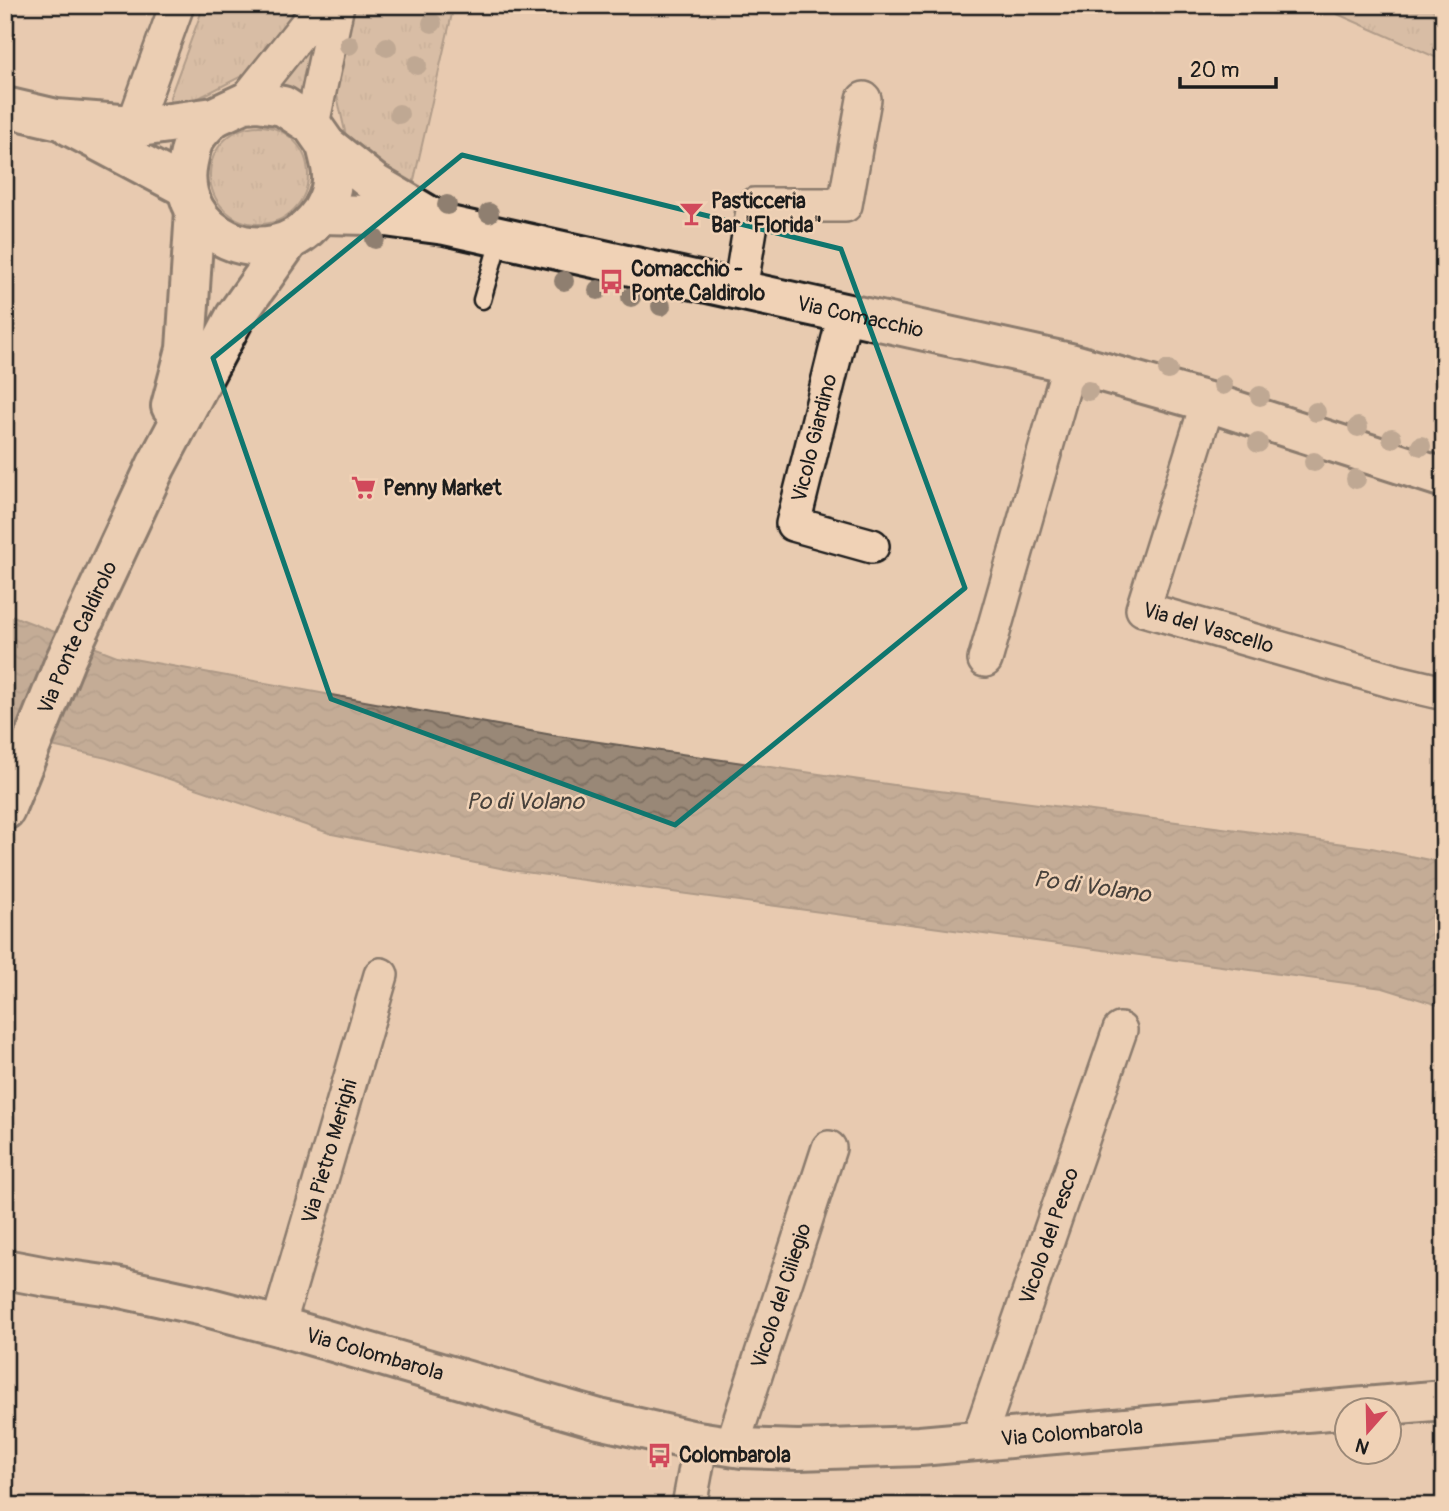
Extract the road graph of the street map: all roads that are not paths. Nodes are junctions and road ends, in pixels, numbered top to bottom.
1 (177, 5) edge
2 (322, 5) edge
3 (337, 5) edge
4 (864, 99) dead end
5 (5, 107) edge
6 (229, 110) junction
7 (56, 119) junction
8 (134, 124) junction
9 (319, 135) junction
10 (191, 199) junction
11 (321, 214) junction
12 (445, 225) junction
13 (500, 237) junction
14 (288, 242) junction
15 (740, 290) junction
16 (482, 300) dead end
17 (845, 314) junction
18 (1070, 363) junction
19 (1208, 402) junction
20 (156, 466) junction
21 (1444, 478) edge
22 (872, 545) dead end
23 (985, 660) dead end
24 (1444, 693) edge
25 (5, 810) edge
26 (381, 975) dead end
27 (1120, 1030) dead end
28 (829, 1148) dead end
29 (5, 1269) edge
30 (47, 1277) junction
31 (5, 1280) edge
32 (278, 1326) junction
33 (1444, 1400) edge
34 (978, 1441) junction
35 (717, 1443) junction
36 (690, 1506) edge

1 - 8 street
2 - 6 street
3 - 9 street
4 - 15 street
5 - 7 main road, Via Comacchio
6 - 8 main road, Via Comacchio
6 - 9 main road, Via Comacchio
6 - 10 main road
7 - 8 main road, Via Comacchio
7 - 10 main road, Via Comacchio
9 - 11 main road, Via Comacchio
9 - 12 main road, Via Comacchio
10 - 14 main road, Via Comacchio
10 - 20 main road, Via Ponte Caldirolo
11 - 12 main road, Via Comacchio
11 - 14 main road, Via Comacchio
12 - 13 main road, Via Comacchio
13 - 15 main road, Via Comacchio
13 - 16 lane
14 - 20 main road, Via Ponte Caldirolo
15 - 17 main road, Via Comacchio
17 - 18 main road, Via Comacchio
17 - 22 street, Vicolo Giardino
18 - 19 main road, Via Comacchio
18 - 23 street
19 - 21 main road, Via Comacchio
19 - 24 street, Via del Vascello
20 - 25 main road, Via Ponte Caldirolo
26 - 32 street, Via Pietro Merighi
27 - 34 street, Vicolo del Pesco
28 - 35 street, Vicolo del Ciliegio
29 - 30 main road, Via Colombarola
30 - 31 main road, Via Colombarola
30 - 32 main road, Via Colombarola
32 - 35 main road, Via Colombarola
33 - 34 main road, Via Colombarola
34 - 35 main road, Via Colombarola
35 - 36 street

